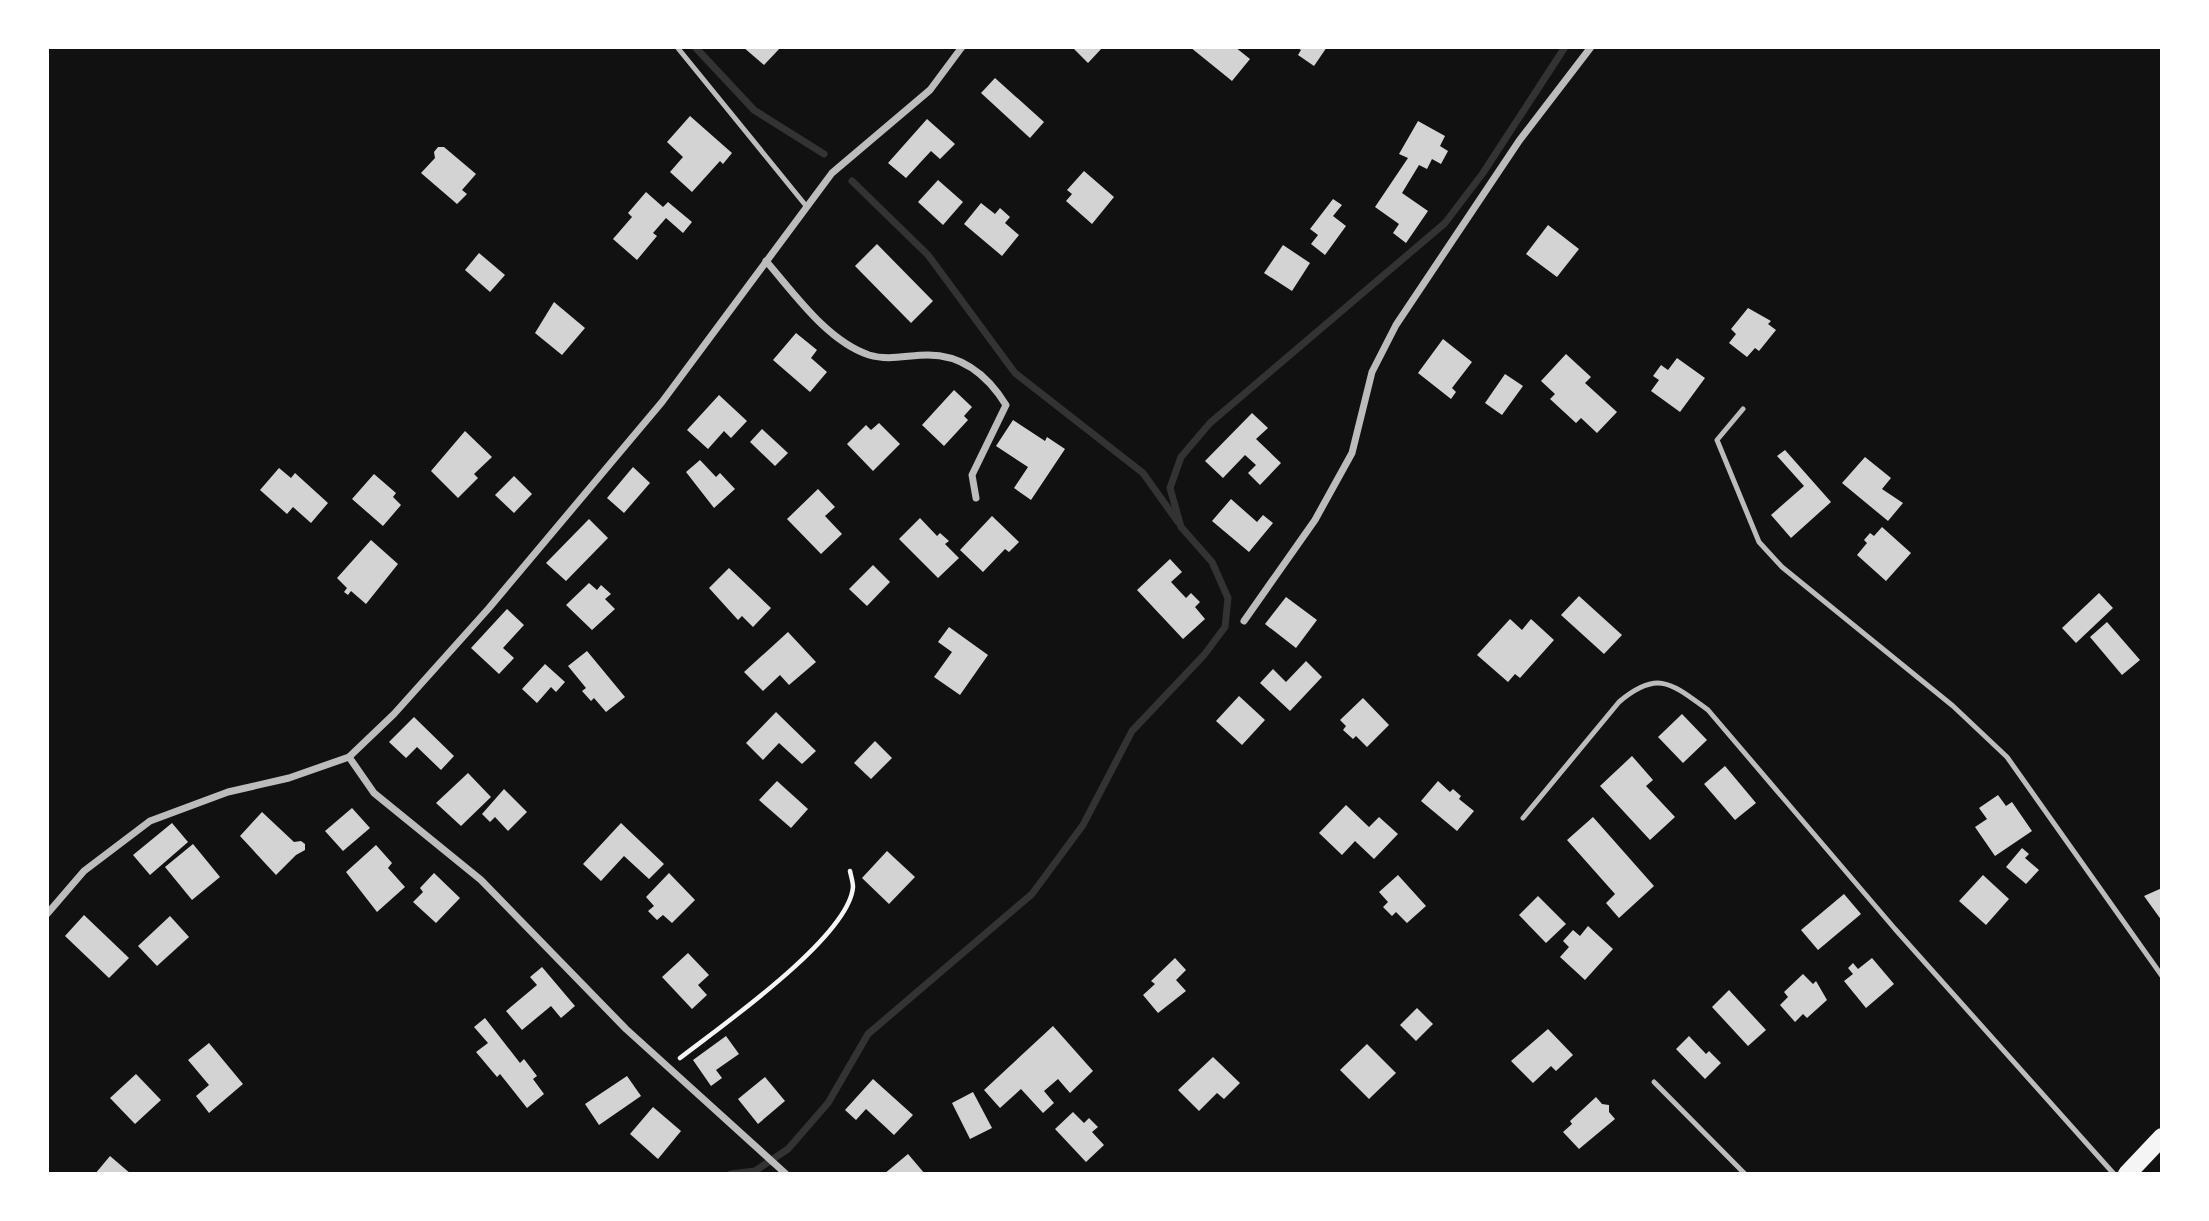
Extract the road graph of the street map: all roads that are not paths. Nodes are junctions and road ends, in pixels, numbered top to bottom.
1 (677, 47) edge
2 (961, 47) edge
3 (1591, 47) edge
4 (807, 207) junction
5 (766, 261) junction
6 (1743, 409) dead end
7 (976, 498) dead end
8 (1244, 621) dead end
9 (349, 757) junction
10 (1523, 818) dead end
11 (49, 909) edge
12 (2162, 976) edge
13 (1654, 1082) dead end
14 (2162, 1137) edge
15 (784, 1172) edge
16 (1745, 1174) edge
17 (2114, 1174) edge
18 (2127, 1174) edge

1 - 4 lane
2 - 4 street
3 - 8 street
4 - 5 street
5 - 7 street
5 - 9 street
6 - 12 lane
9 - 11 street
9 - 15 street
10 - 17 lane
13 - 16 lane
14 - 18 main road

